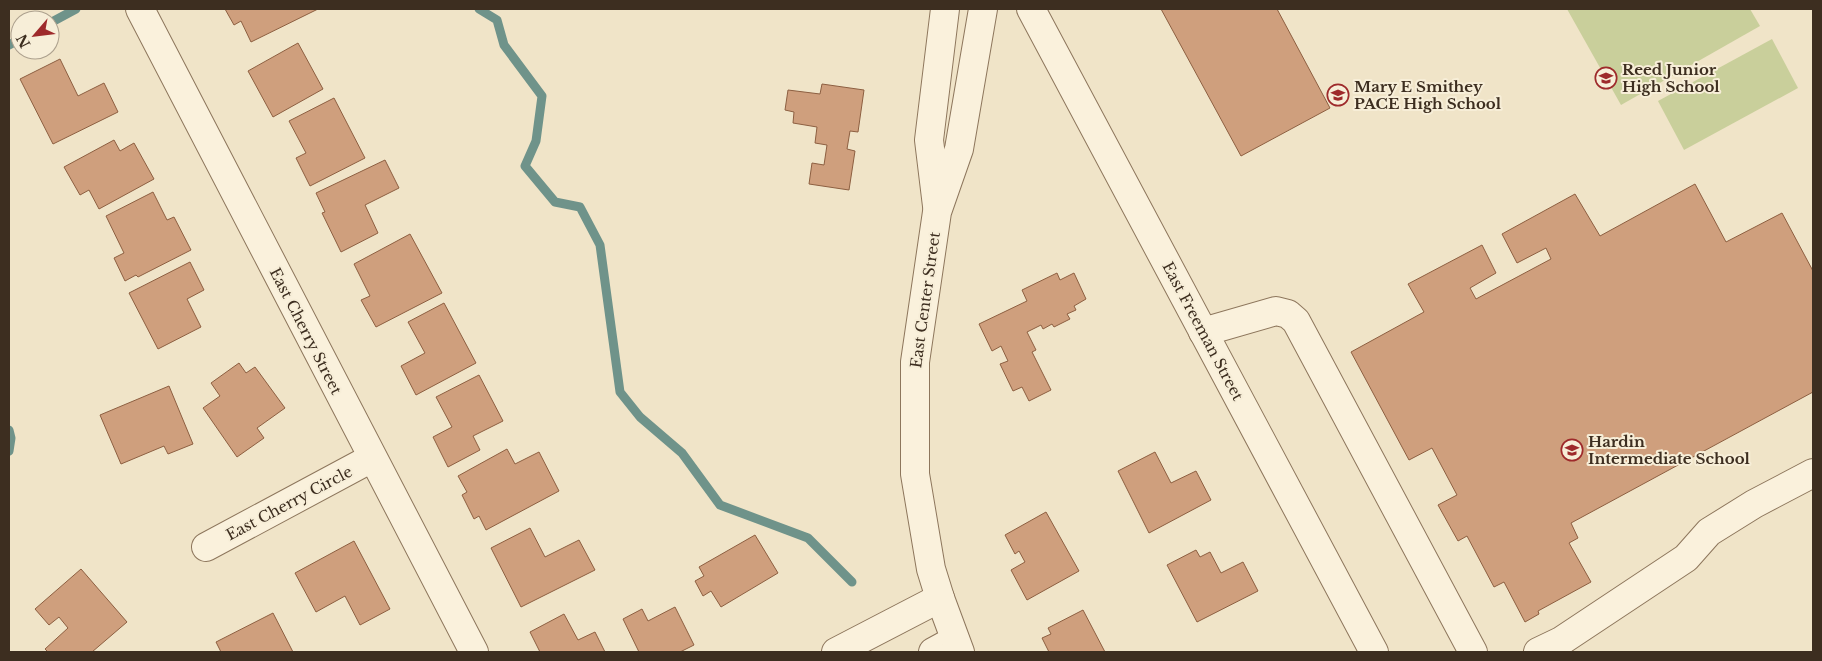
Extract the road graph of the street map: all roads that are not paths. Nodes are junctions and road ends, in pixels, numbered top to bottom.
1 (140, 9) edge
2 (944, 9) edge
3 (983, 9) edge
4 (1031, 9) edge
5 (937, 212) junction
6 (1203, 332) junction
7 (372, 458) junction
8 (1813, 473) edge
9 (206, 547) dead end
10 (940, 598) junction
11 (949, 648) edge
12 (474, 652) edge
13 (836, 652) edge
14 (1374, 652) edge
15 (1473, 652) edge
16 (1538, 652) edge

1 - 7 street, East Cherry Street
2 - 5 street, East Center Street
3 - 5 street, East Center Street
4 - 6 street, East Freeman Street
5 - 10 street, East Center Street
6 - 14 street, East Freeman Street
6 - 15 street
7 - 9 street, East Cherry Circle
7 - 12 street, East Cherry Street
8 - 16 street
10 - 11 street, East Center Street
10 - 13 street

